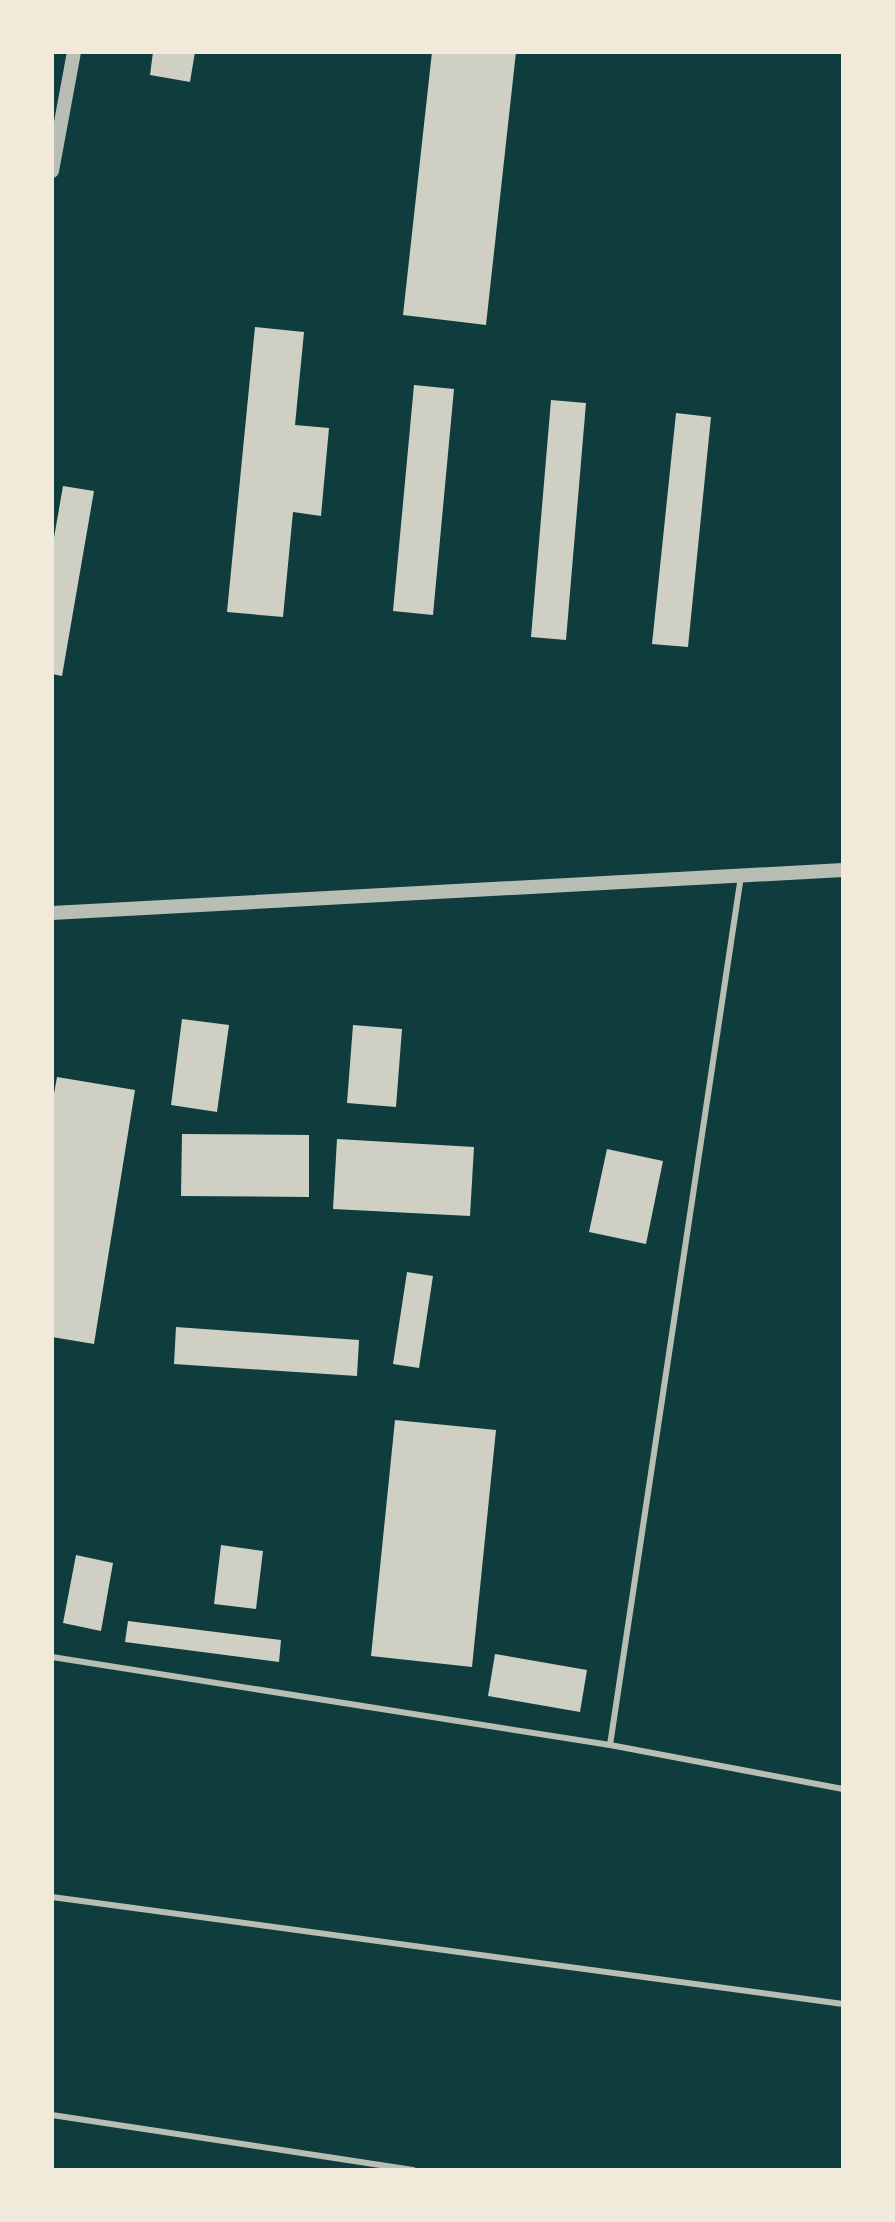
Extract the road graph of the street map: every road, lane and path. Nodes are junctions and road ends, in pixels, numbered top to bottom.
1 (74, 52) edge
2 (52, 171) edge
3 (843, 870) edge
4 (741, 876) junction
5 (52, 913) edge
6 (52, 1657) edge
7 (610, 1745) junction
8 (843, 1789) edge
9 (52, 1897) edge
10 (843, 2004) edge
11 (52, 2115) edge
12 (413, 2170) edge

1 - 2 street
3 - 4 street
4 - 5 street
4 - 7 lane
6 - 7 lane
7 - 8 lane
9 - 10 lane
11 - 12 lane

